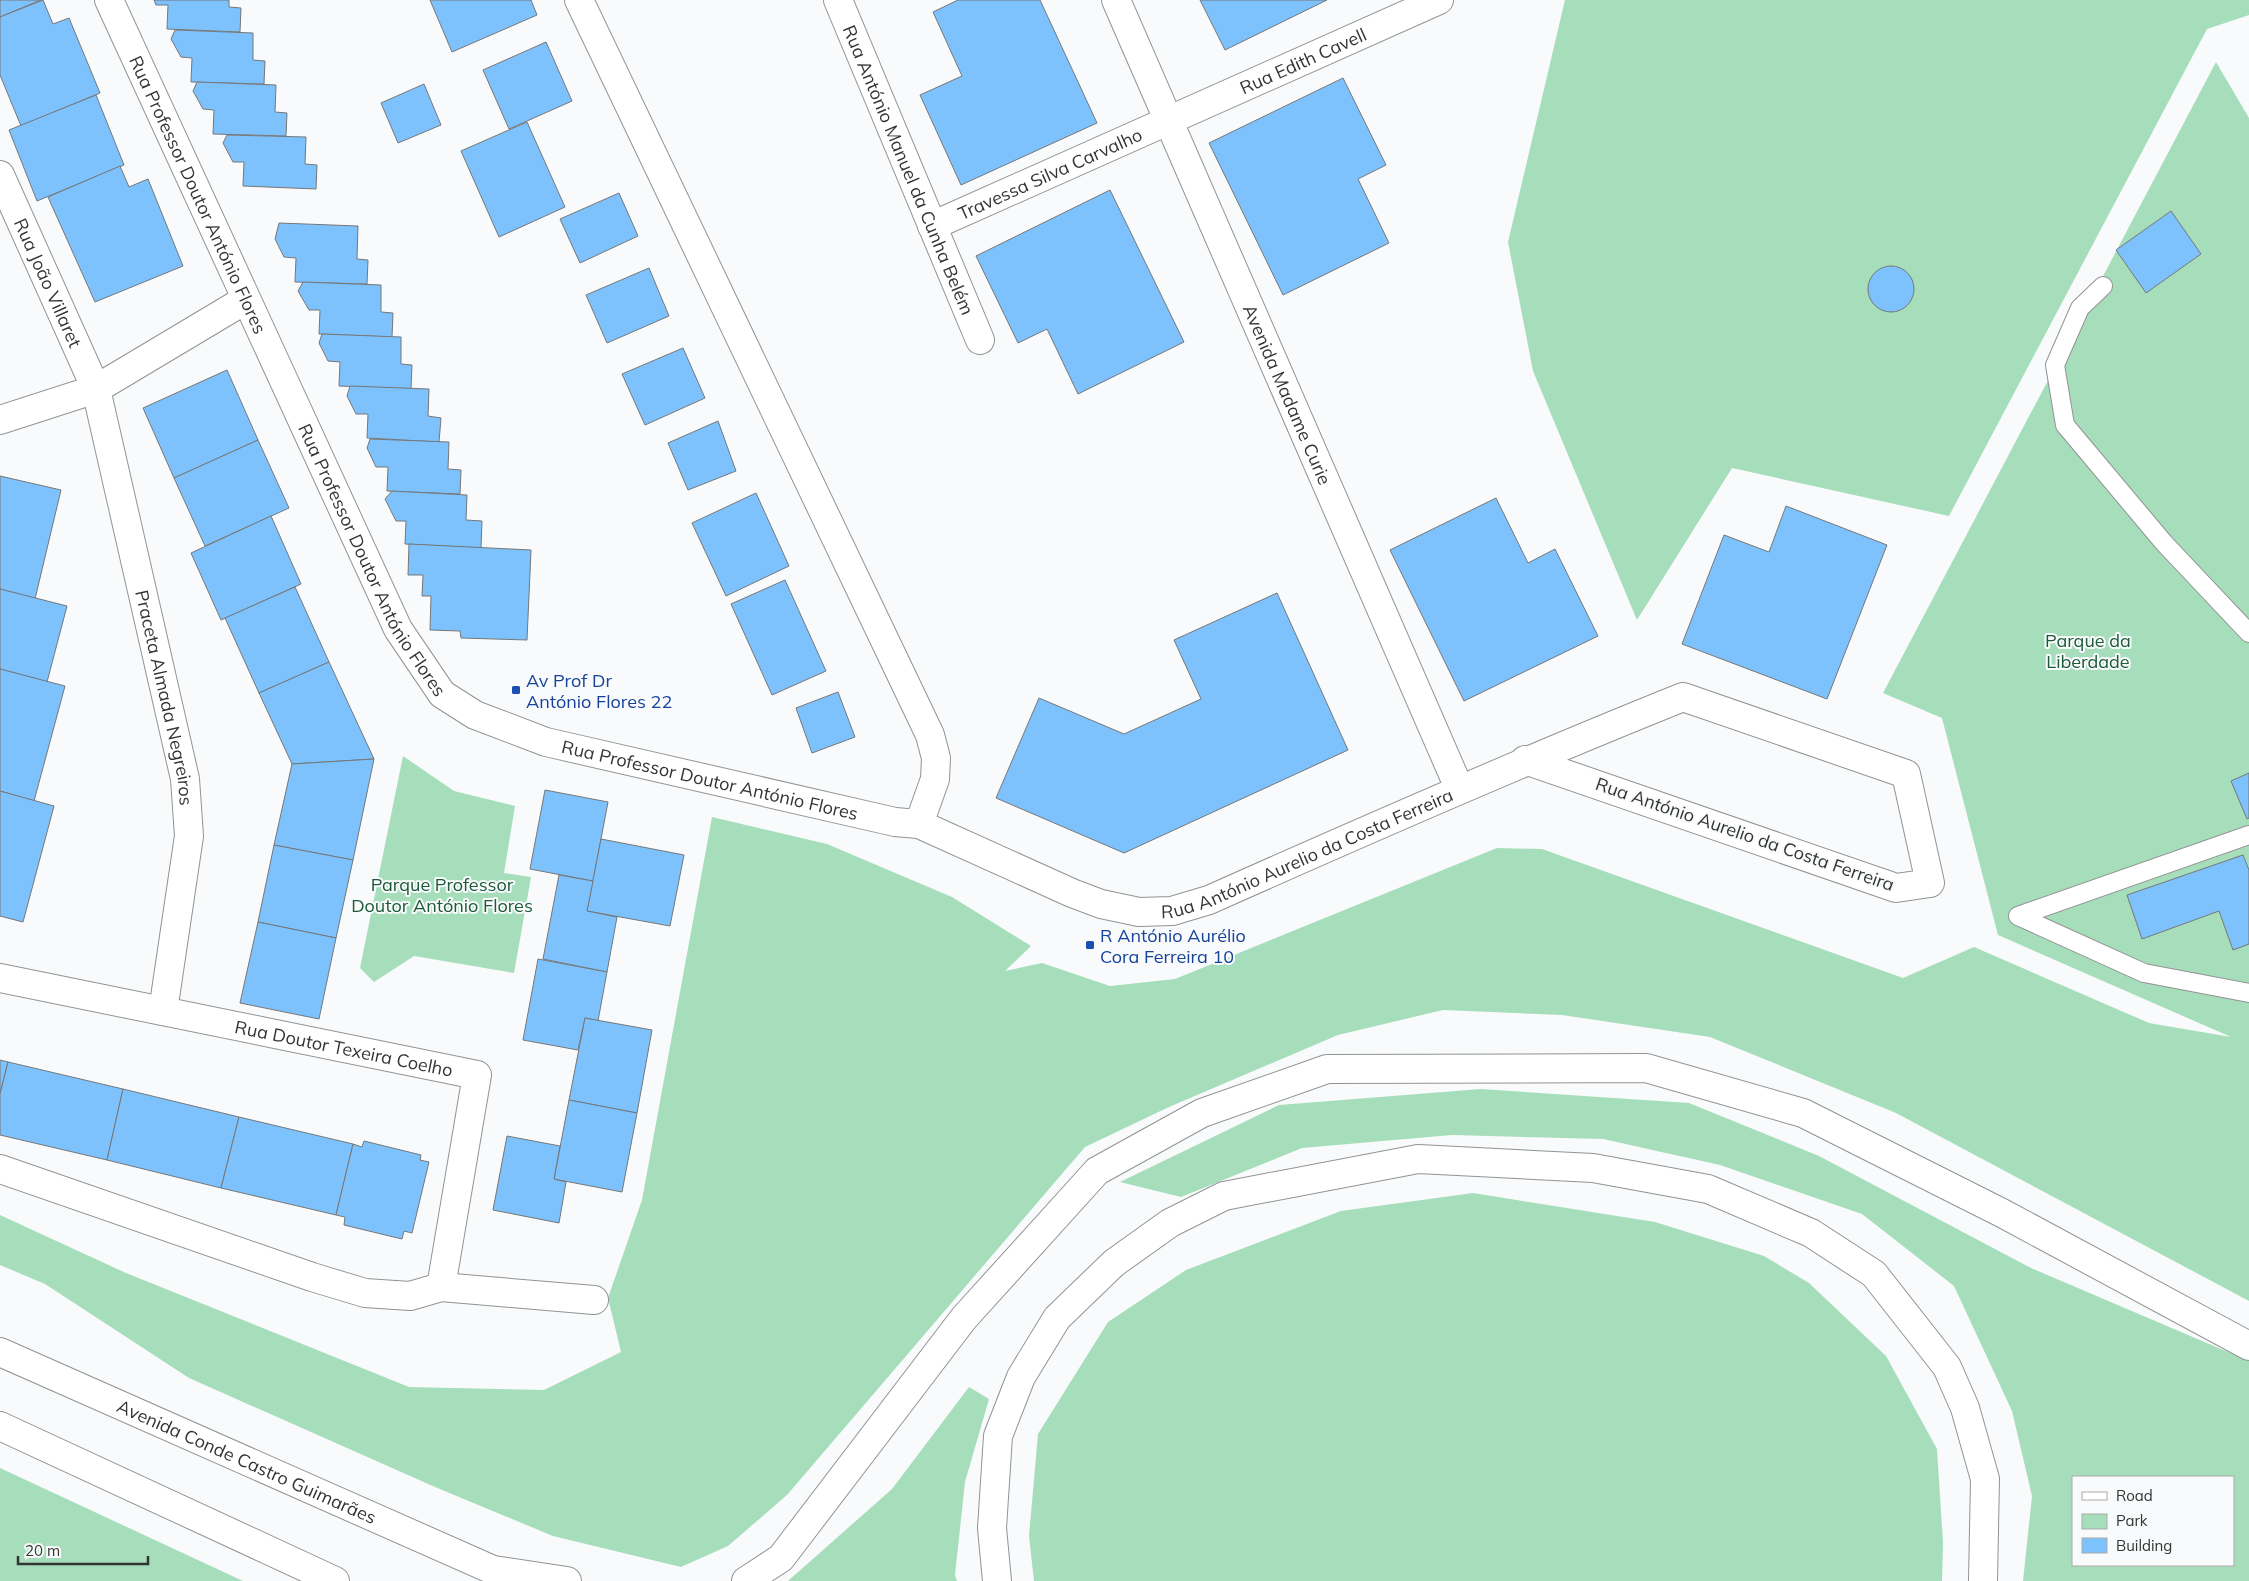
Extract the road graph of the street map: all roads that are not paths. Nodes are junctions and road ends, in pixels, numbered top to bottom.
1 (109, 0) edge
2 (579, 0) edge
3 (838, 0) edge
4 (1116, 0) edge
5 (1439, 0) edge
6 (1167, 119) junction
7 (0, 175) edge
8 (932, 226) junction
9 (2103, 286) dead end
10 (245, 300) junction
11 (980, 340) dead end
12 (96, 389) junction
13 (0, 420) edge
14 (2249, 633) edge
15 (1525, 760) junction
16 (1459, 788) junction
17 (919, 824) junction
18 (2249, 835) edge
19 (0, 978) edge
20 (2249, 993) edge
21 (164, 1011) junction
22 (0, 1169) edge
23 (441, 1287) junction
24 (594, 1300) dead end
25 (2249, 1346) edge
26 (0, 1352) edge
27 (0, 1426) edge
28 (493, 1570) junction
29 (336, 1581) edge
30 (518, 1581) edge
31 (567, 1581) edge
32 (746, 1581) edge
33 (997, 1581) edge
34 (1983, 1581) edge

1 - 10 main road, Rua Professor Doutor António Flores
2 - 17 main road
3 - 8 main road, Rua António Manuel da Cunha Belém
4 - 6 main road, Avenida Madame Curie
5 - 6 main road, Rua Edith Cavell
6 - 8 main road, Travessa Silva Carvalho
6 - 16 main road, Avenida Madame Curie
7 - 12 main road, Rua João Villaret
8 - 11 main road, Rua António Manuel da Cunha Belém
9 - 14 lane
10 - 12 main road
10 - 17 main road, Rua Professor Doutor António Flores
12 - 13 main road
12 - 21 main road, Praceta Almada Negreiros
15 - 15 main road, Rua António Aurelio da Costa Ferreira
15 - 16 main road, Rua António Aurelio da Costa Ferreira
16 - 17 main road, Rua António Aurelio da Costa Ferreira
18 - 20 lane
19 - 21 main road, Rua Doutor Texeira Coelho
21 - 23 main road, Rua Doutor Texeira Coelho
22 - 23 main road
23 - 24 main road
25 - 32 main road
26 - 28 main road, Avenida Conde Castro Guimarães
27 - 29 main road
28 - 30 main road, Avenida Conde Castro Guimarães
28 - 31 main road
33 - 34 main road

